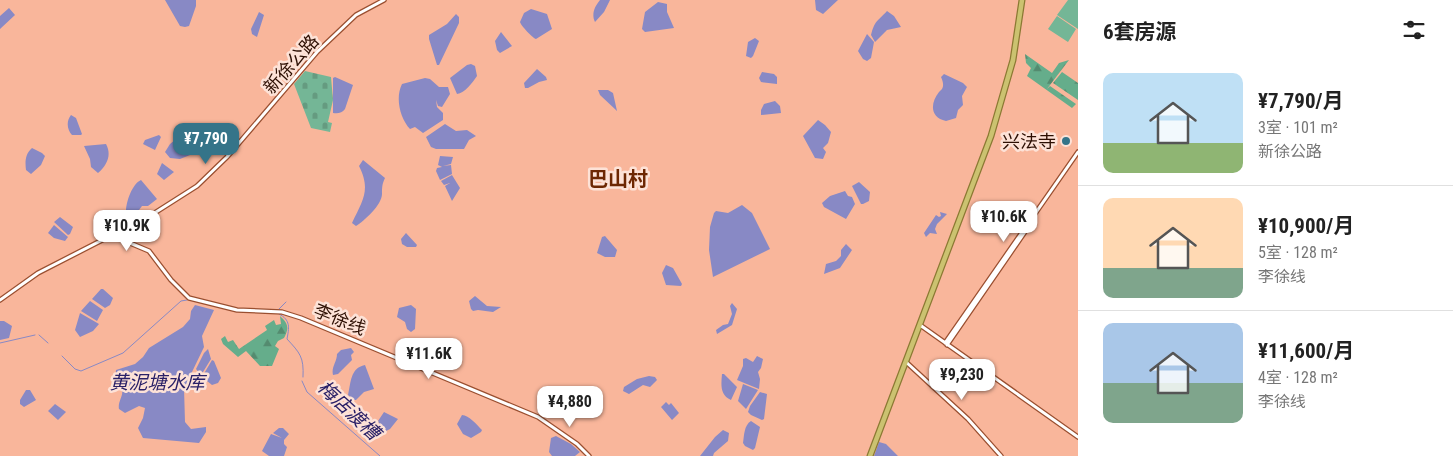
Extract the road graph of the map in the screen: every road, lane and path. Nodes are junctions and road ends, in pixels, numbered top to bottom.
1 (384, 0) edge
2 (1022, 0) edge
3 (1078, 152) edge
4 (1078, 156) edge
5 (111, 236) junction
6 (0, 300) edge
7 (920, 326) junction
8 (946, 344) junction
9 (906, 362) junction
10 (1078, 437) edge
11 (589, 456) edge
12 (870, 456) edge
13 (1001, 456) edge

1 - 5 main road, 新徐公路
2 - 7 highway
3 - 8 main road
4 - 8 main road
5 - 6 main road, 新徐公路
5 - 11 main road, 李徐线
7 - 8 main road
7 - 9 highway
8 - 10 main road
9 - 12 highway
9 - 13 main road

